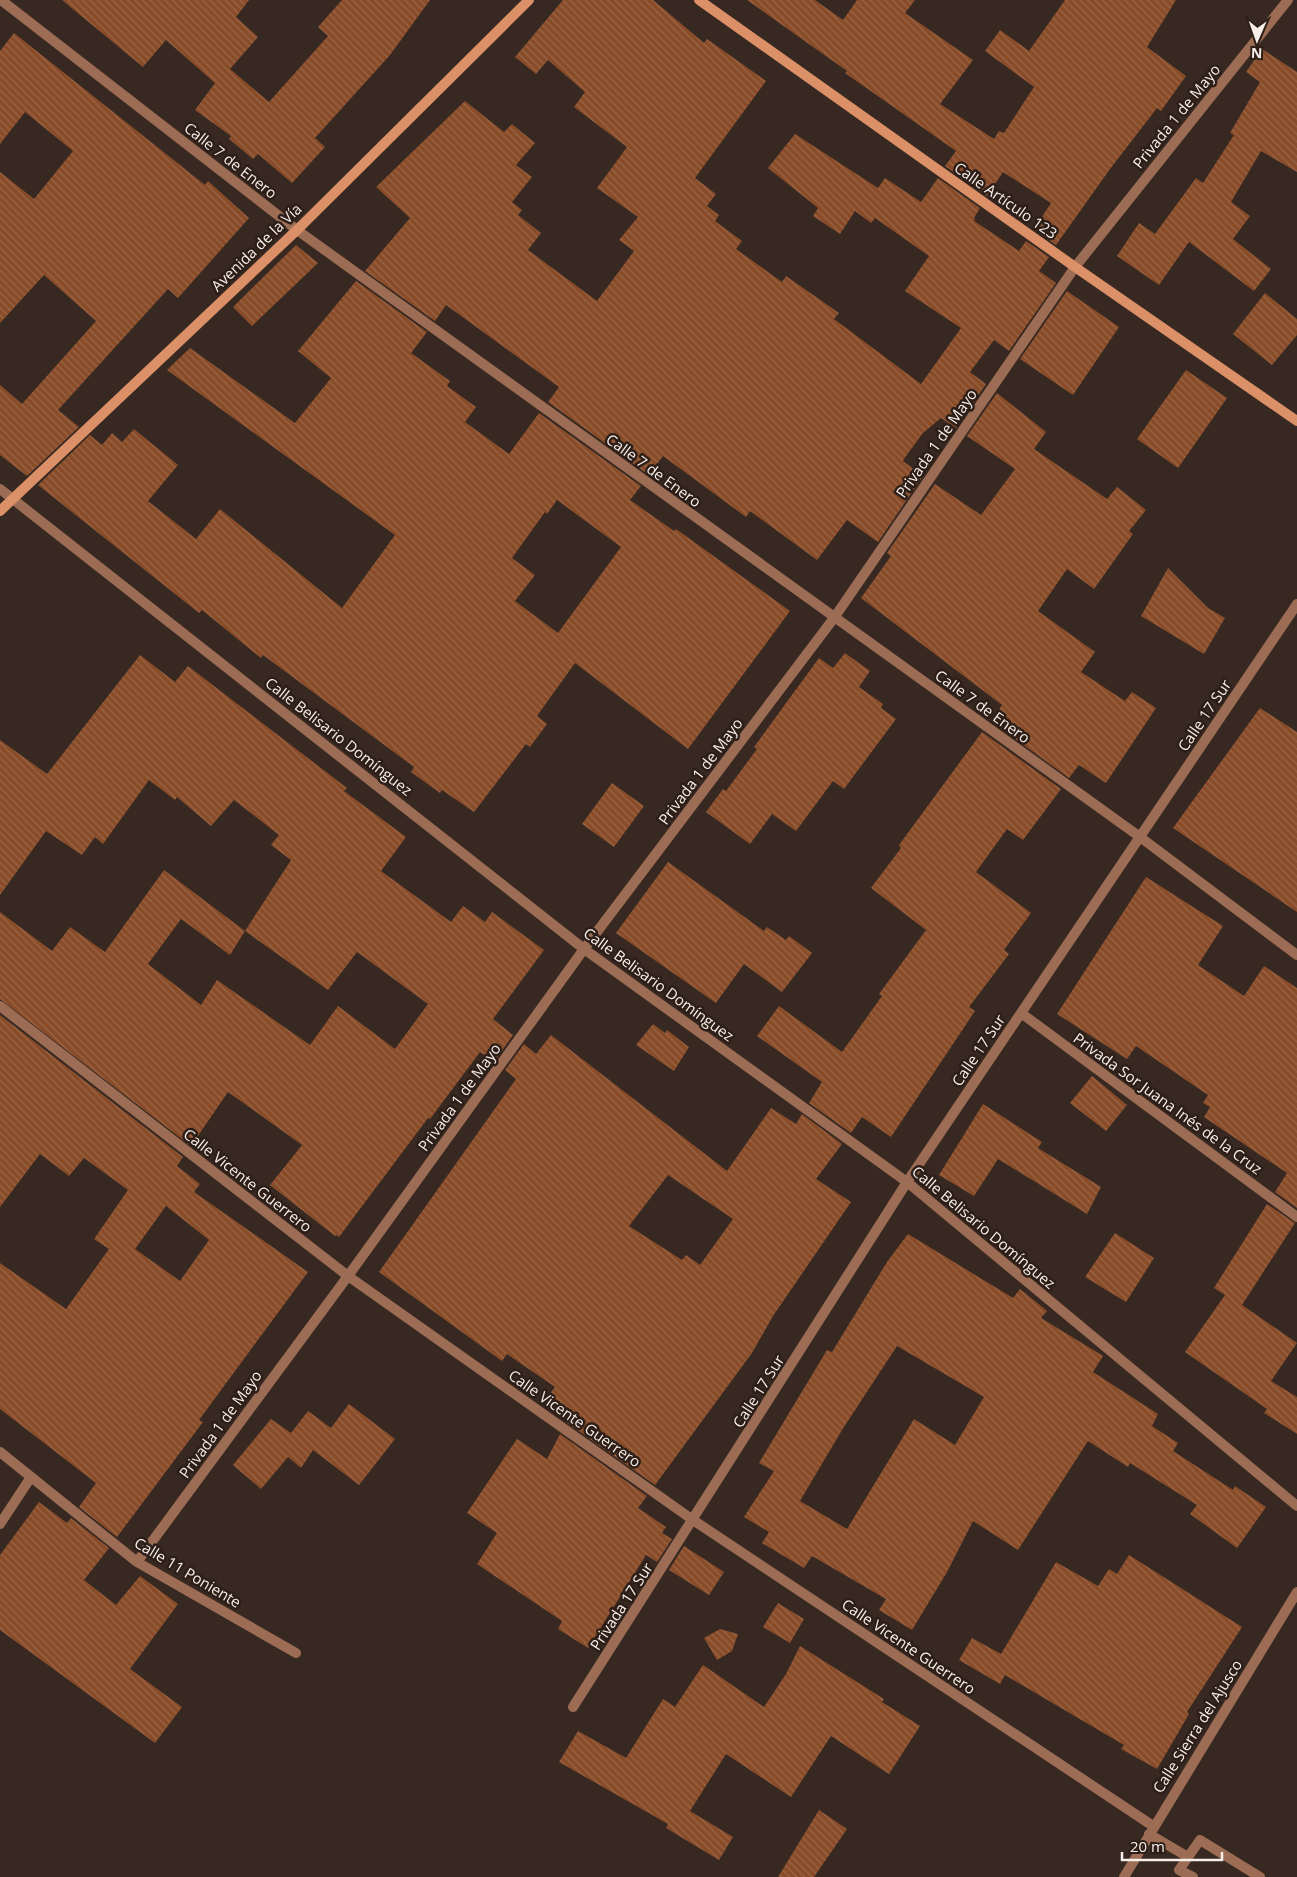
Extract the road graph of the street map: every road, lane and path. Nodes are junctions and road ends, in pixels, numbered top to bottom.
1 (1, 0) edge
2 (529, 0) edge
3 (699, 0) edge
4 (1288, 0) edge
5 (297, 230) junction
6 (1075, 267) junction
7 (1297, 421) edge
8 (0, 489) edge
9 (13, 499) junction
10 (0, 511) edge
11 (1297, 604) edge
12 (834, 618) junction
13 (1140, 837) junction
14 (584, 948) junction
15 (1297, 955) edge
16 (0, 1006) edge
17 (1021, 1013) junction
18 (907, 1182) junction
19 (1297, 1217) edge
20 (348, 1276) junction
21 (0, 1452) edge
22 (31, 1477) junction
23 (1297, 1506) edge
24 (693, 1520) junction
25 (0, 1524) edge
26 (137, 1562) junction
27 (1297, 1592) edge
28 (296, 1654) dead end
29 (574, 1707) dead end
30 (1151, 1830) junction
31 (1188, 1857) junction
32 (1124, 1877) edge
33 (1193, 1877) edge
34 (1260, 1877) edge

1 - 5 street, Calle 7 de Enero
2 - 5 street, Avenida de la Vía
3 - 6 street, Calle Artículo 123
4 - 6 street, Privada 1 de Mayo
5 - 9 street, Avenida de la Vía
5 - 12 street, Calle 7 de Enero
6 - 7 street, Calle Artículo 123
6 - 12 street, Privada 1 de Mayo
8 - 9 street, Calle Belisario Domínguez
9 - 10 street, Avenida de la Vía
9 - 14 street, Calle Belisario Domínguez
11 - 13 street, Calle 17 Sur
12 - 13 street, Calle 7 de Enero
12 - 14 street, Privada 1 de Mayo
13 - 15 street, Calle 7 de Enero
13 - 17 street, Calle 17 Sur
14 - 18 street, Calle Belisario Domínguez
14 - 20 street, Privada 1 de Mayo
16 - 20 street, Calle Vicente Guerrero
17 - 18 street, Calle 17 Sur
17 - 19 street, Privada Sor Juana Inés de la Cruz
18 - 23 street, Calle Belisario Domínguez
18 - 24 street, Calle 17 Sur
20 - 24 street, Calle Vicente Guerrero
20 - 26 street, Privada 1 de Mayo
21 - 22 street, Calle 11 Poniente
22 - 25 street
22 - 26 street, Calle 11 Poniente
24 - 29 street, Privada 17 Sur
24 - 30 street, Calle Vicente Guerrero
26 - 28 street, Calle 11 Poniente
27 - 30 street, Calle Sierra del Ajusco
30 - 31 street, Calle Vicente Guerrero
30 - 32 street, Calle Sierra del Ajusco
31 - 33 street
31 - 34 street

